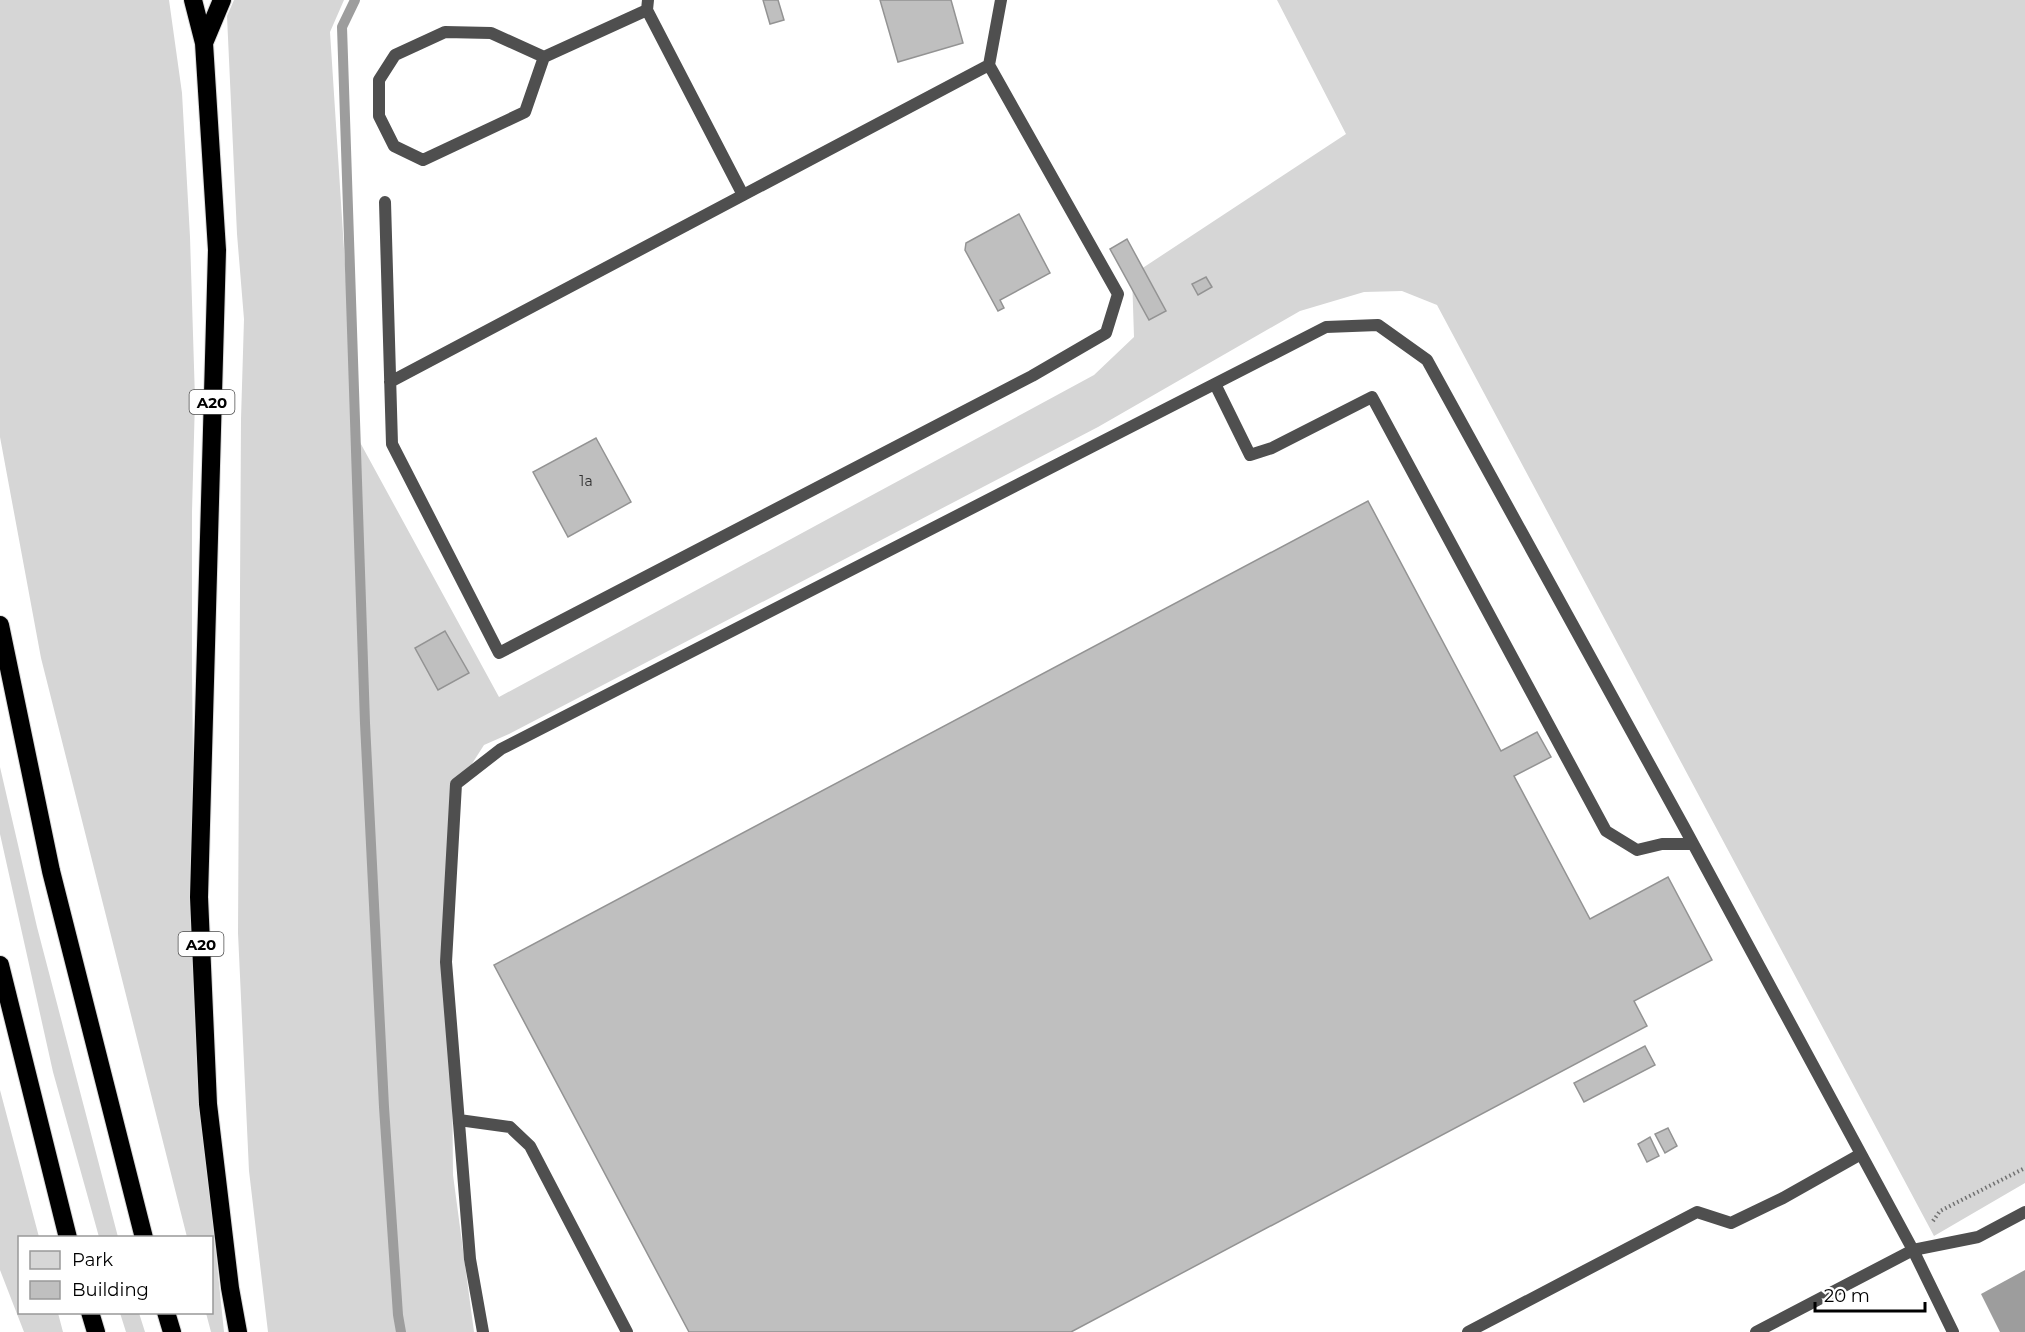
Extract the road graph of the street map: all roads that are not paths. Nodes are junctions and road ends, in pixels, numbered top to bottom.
1 (193, 0) edge
2 (222, 0) edge
3 (1001, 0) edge
4 (648, 5) edge
5 (204, 43) junction
6 (543, 57) junction
7 (989, 65) junction
8 (743, 195) junction
9 (385, 202) dead end
10 (390, 382) junction
11 (1215, 384) junction
12 (0, 625) edge
13 (1693, 844) junction
14 (0, 965) edge
15 (459, 1120) junction
16 (1861, 1154) junction
17 (2025, 1212) edge
18 (68, 1236) edge
19 (143, 1236) edge
20 (1913, 1250) junction
21 (91, 1314) edge
22 (167, 1314) edge
23 (96, 1332) edge
24 (172, 1332) edge
25 (238, 1332) edge
26 (483, 1332) edge
27 (627, 1332) edge
28 (1468, 1332) edge
29 (1756, 1332) edge
30 (1953, 1332) edge

1 - 5 highway, A20
2 - 5 highway, A20
3 - 7 lane
4 - 6 lane
4 - 8 lane
5 - 25 highway, A20
6 - 6 lane
7 - 8 lane
7 - 10 lane
8 - 10 lane
9 - 10 lane
11 - 13 lane
11 - 13 lane
11 - 15 lane
12 - 19 highway
13 - 16 lane
14 - 18 highway
15 - 26 lane
15 - 27 lane
16 - 20 lane
16 - 28 lane
17 - 20 lane
20 - 29 lane
20 - 30 lane
21 - 23 highway
22 - 24 highway

